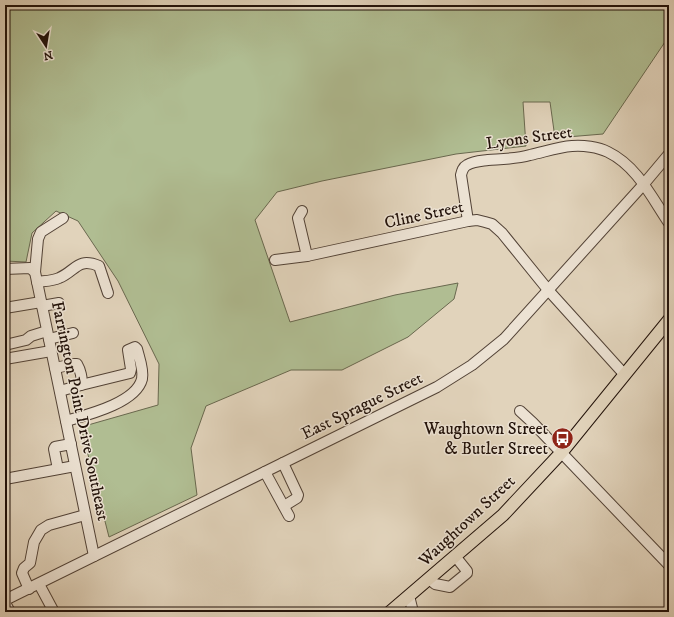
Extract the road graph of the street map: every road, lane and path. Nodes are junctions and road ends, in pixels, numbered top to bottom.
1 (669, 154) edge
2 (643, 185) junction
3 (302, 211) dead end
4 (63, 218) dead end
5 (468, 221) junction
6 (669, 223) edge
7 (307, 256) junction
8 (275, 260) dead end
9 (5, 269) edge
10 (35, 272) junction
11 (37, 282) junction
12 (549, 291) junction
13 (108, 293) dead end
14 (58, 303) dead end
15 (42, 304) junction
16 (5, 308) edge
17 (669, 320) edge
18 (73, 334) dead end
19 (48, 335) junction
20 (5, 345) edge
21 (51, 351) junction
22 (5, 359) edge
23 (55, 368) junction
24 (624, 374) junction
25 (80, 385) junction
26 (60, 391) junction
27 (520, 411) dead end
28 (66, 421) junction
29 (71, 444) junction
30 (561, 452) junction
31 (282, 463) junction
32 (75, 466) junction
33 (58, 469) junction
34 (265, 472) junction
35 (5, 479) edge
36 (284, 506) junction
37 (85, 515) junction
38 (289, 516) dead end
39 (94, 556) junction
40 (455, 556) junction
41 (669, 564) edge
42 (429, 578) junction
43 (39, 584) junction
44 (29, 589) junction
45 (409, 596) junction
46 (5, 601) edge
47 (10, 612) edge
48 (54, 612) edge
49 (390, 612) edge
50 (413, 612) edge

1 - 2 street, East Sprague Street
2 - 5 street, Lyons Street
2 - 6 street, Lyons Street
2 - 12 street, East Sprague Street
3 - 7 street
4 - 10 street, Farrington Point Drive Southeast
5 - 7 street, Cline Street
5 - 12 street, Cline Street
7 - 8 street, Cline Street
9 - 10 street
10 - 11 street, Farrington Point Drive Southeast
11 - 13 street
11 - 15 street, Farrington Point Drive Southeast
12 - 24 street, Cline Street
12 - 31 street, East Sprague Street
14 - 15 street
15 - 16 street
15 - 19 street, Farrington Point Drive Southeast
17 - 24 main road, Waughtown Street
18 - 19 street
19 - 20 street
19 - 21 street, Farrington Point Drive Southeast
21 - 22 street
21 - 23 street, Farrington Point Drive Southeast
23 - 25 street
23 - 26 street, Farrington Point Drive Southeast
24 - 30 main road, Waughtown Street
25 - 26 street
25 - 28 street
26 - 28 street, Farrington Point Drive Southeast
27 - 30 street
28 - 29 street, Farrington Point Drive Southeast
29 - 32 street, Farrington Point Drive Southeast
29 - 33 street
30 - 40 main road, Waughtown Street
30 - 41 street
31 - 34 street, East Sprague Street
31 - 36 street
32 - 33 street
32 - 37 street, Farrington Point Drive Southeast
33 - 35 street
34 - 36 street
34 - 39 street, East Sprague Street
36 - 38 street
37 - 39 street, Farrington Point Drive Southeast
37 - 44 street
39 - 43 street, East Sprague Street
40 - 42 main road, Waughtown Street
40 - 42 street
42 - 45 main road, Waughtown Street
43 - 44 street, East Sprague Street
43 - 48 street
44 - 46 street, East Sprague Street
45 - 49 main road, Waughtown Street
45 - 50 street
46 - 47 street

